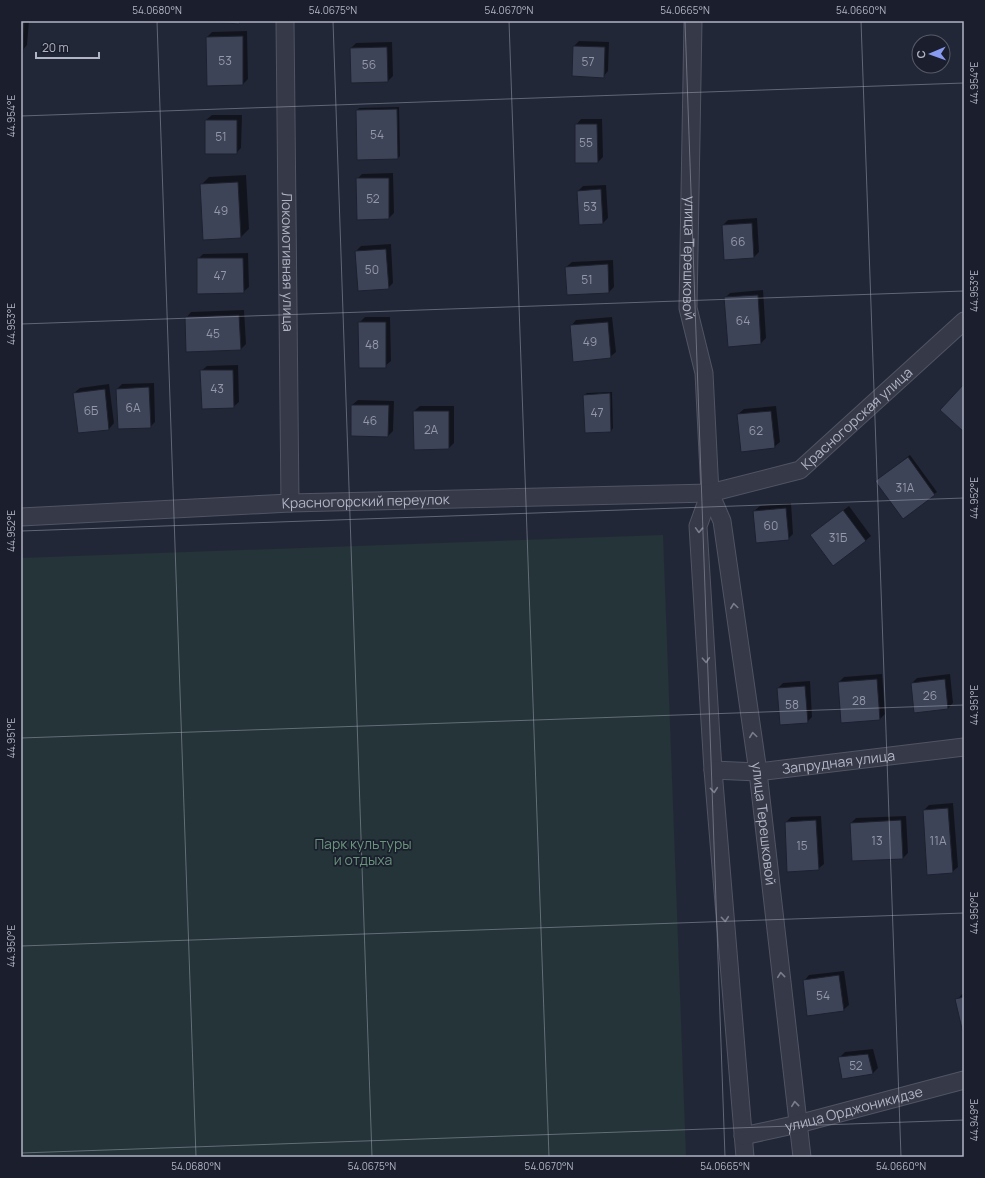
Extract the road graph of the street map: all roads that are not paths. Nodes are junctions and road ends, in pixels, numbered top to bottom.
1 (285, 21) edge
2 (692, 21) edge
3 (964, 321) edge
4 (710, 493) junction
5 (290, 503) junction
6 (21, 517) edge
7 (964, 747) edge
8 (713, 770) junction
9 (758, 772) junction
10 (964, 1080) edge
11 (798, 1124) junction
12 (743, 1136) junction
13 (744, 1157) edge
14 (802, 1157) edge

1 - 5 street, Локомотивная улица
2 - 4 street, улица Терешковой
3 - 4 street, Красногорская улица
4 - 5 street, Красногорский переулок
4 -> 8 street, улица Терешковой
9 -> 4 street, улица Терешковой
5 - 6 street, Красногорский переулок
7 - 9 street, Запрудная улица
8 - 9 street, Запрудная улица
8 -> 12 street, улица Терешковой
11 -> 9 street, улица Терешковой
10 - 11 street, улица Орджоникидзе
11 - 12 street, улица Орджоникидзе
11 - 14 street, улица Терешковой
12 - 13 street, улица Терешковой

